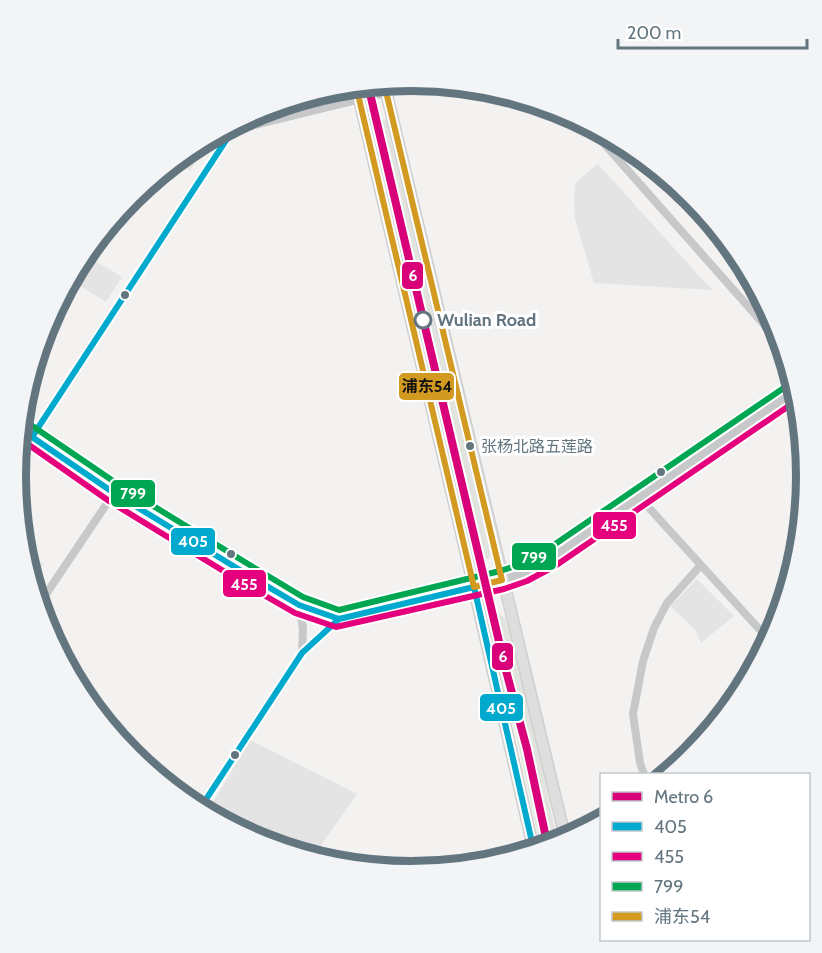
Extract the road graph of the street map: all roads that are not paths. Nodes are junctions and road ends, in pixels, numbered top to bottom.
1 (386, 92) edge
2 (377, 93) edge
3 (358, 95) edge
4 (359, 101) junction
5 (251, 126) edge
6 (226, 139) edge
7 (603, 142) edge
8 (767, 329) edge
9 (788, 396) edge
10 (28, 434) edge
11 (32, 437) junction
12 (114, 493) junction
13 (640, 498) junction
14 (701, 566) junction
15 (502, 580) junction
16 (474, 587) junction
17 (45, 596) edge
18 (299, 605) junction
19 (339, 620) junction
20 (763, 633) edge
21 (302, 653) junction
22 (644, 773) edge
23 (204, 802) edge
24 (564, 831) edge
25 (532, 843) edge

1 - 15 main road
2 - 4 street
3 - 4 main road
4 - 5 street
4 - 16 main road
6 - 11 street
7 - 8 street
9 - 13 street
10 - 11 street
11 - 12 street
12 - 17 street
12 - 18 street
13 - 14 street
13 - 15 street
14 - 20 street
14 - 22 street
15 - 16 street
15 - 24 main road
16 - 19 street
16 - 25 main road
18 - 19 street
18 - 21 street
19 - 21 street
21 - 23 street

